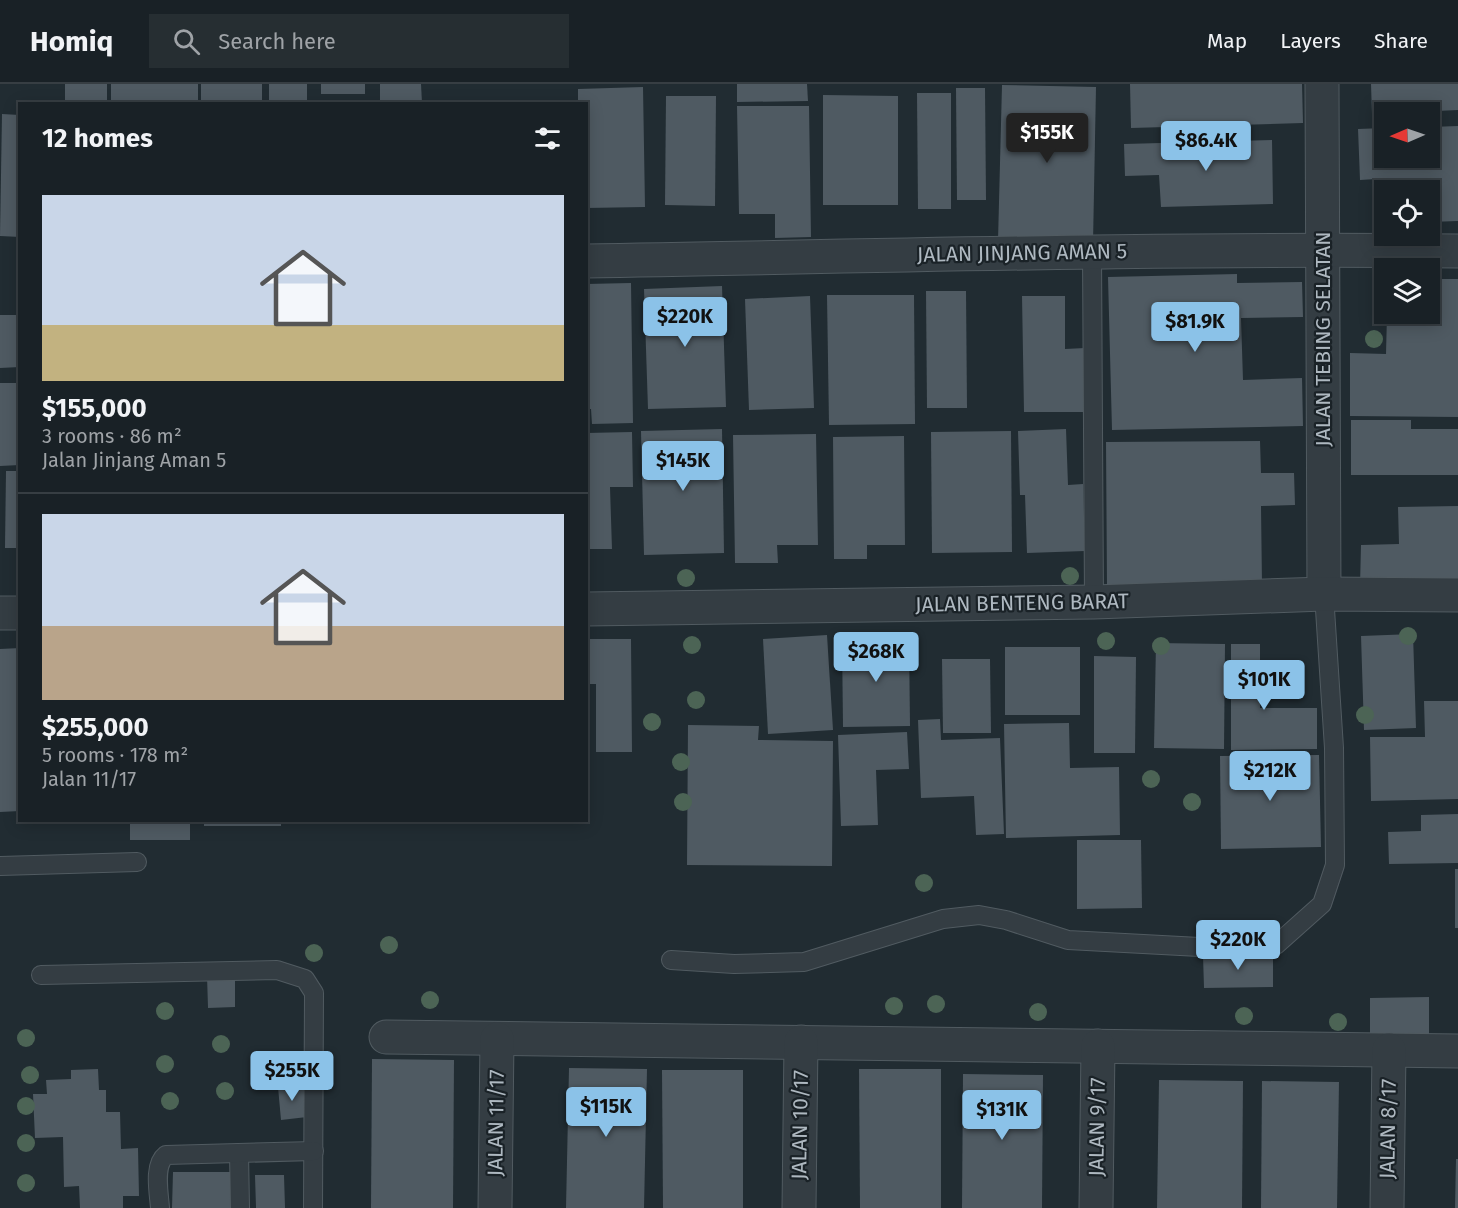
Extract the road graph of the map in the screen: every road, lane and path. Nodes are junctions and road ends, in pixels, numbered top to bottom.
1 (1322, 84) edge
2 (1323, 250) junction
3 (1458, 251) edge
4 (1092, 252) junction
5 (588, 261) edge
6 (1324, 594) junction
7 (1458, 595) edge
8 (1094, 602) junction
9 (588, 609) edge
10 (0, 613) edge
11 (18, 613) edge
12 (137, 862) dead end
13 (0, 866) edge
14 (671, 960) dead end
15 (41, 975) dead end
16 (386, 1037) dead end
17 (497, 1038) junction
18 (801, 1042) junction
19 (1098, 1046) junction
20 (1389, 1050) junction
21 (1458, 1051) edge
22 (314, 1152) junction
23 (239, 1153) junction
24 (160, 1208) edge
25 (240, 1208) edge
26 (313, 1208) edge
27 (495, 1208) edge
28 (799, 1208) edge
29 (1096, 1208) edge
30 (1388, 1208) edge

1 - 2 street, JALAN TEBING SELATAN
2 - 3 street, JALAN JINJANG AMAN 5
2 - 4 street, JALAN JINJANG AMAN 5
2 - 6 street, JALAN TEBING SELATAN
4 - 5 street, JALAN JINJANG AMAN 5
4 - 8 lane
6 - 7 street, JALAN BENTENG BARAT
6 - 8 street, JALAN BENTENG BARAT
6 - 14 lane
8 - 9 street, JALAN BENTENG BARAT
10 - 11 street
12 - 13 lane
15 - 22 lane
16 - 17 street
17 - 18 street
17 - 27 street, JALAN 11/17
18 - 19 street
18 - 28 street, JALAN 10/17
19 - 20 street
19 - 29 street, JALAN 9/17
20 - 21 street
20 - 30 street, JALAN 8/17
22 - 23 lane
22 - 26 lane
23 - 24 lane
23 - 25 lane

